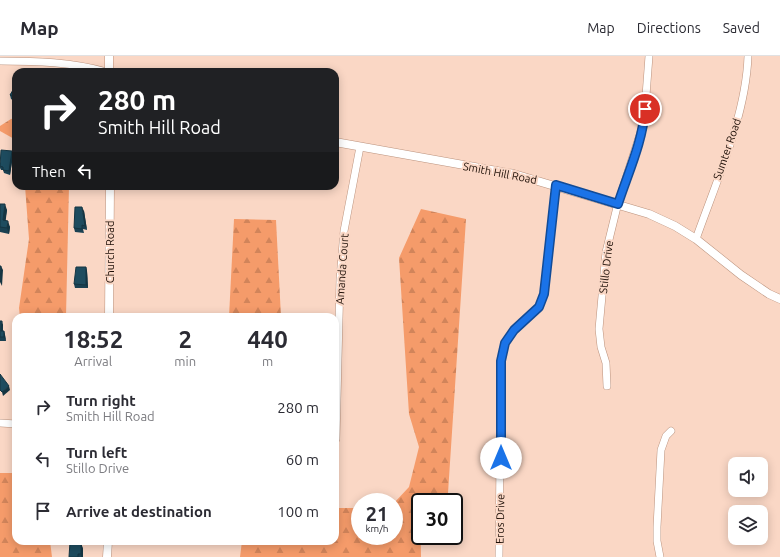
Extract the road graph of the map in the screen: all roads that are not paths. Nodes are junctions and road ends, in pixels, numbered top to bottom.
1 (110, 56) edge
2 (649, 56) edge
3 (748, 56) edge
4 (0, 61) edge
5 (92, 68) edge
6 (108, 68) edge
7 (339, 143) edge
8 (360, 147) junction
9 (556, 185) junction
10 (110, 190) edge
11 (618, 204) junction
12 (696, 239) junction
13 (780, 299) edge
14 (109, 313) edge
15 (339, 319) edge
16 (607, 386) dead end
17 (0, 423) edge
18 (12, 424) edge
19 (672, 431) dead end
20 (108, 545) edge
21 (108, 557) edge
22 (499, 557) edge
23 (660, 557) edge

1 - 6 street
2 - 11 street, Stillo Drive
3 - 12 street, Sumter Road
4 - 5 street
7 - 8 street, Smith Hill Road
8 - 9 street, Smith Hill Road
8 - 15 street, Amanda Court
9 - 11 street, Smith Hill Road
9 - 22 street, Eros Drive
10 - 14 street, Church Road
11 - 12 street, Smith Hill Road
11 - 16 street, Stillo Drive
12 - 13 street, Smith Hill Road
17 - 18 street
19 - 23 street
20 - 21 street

